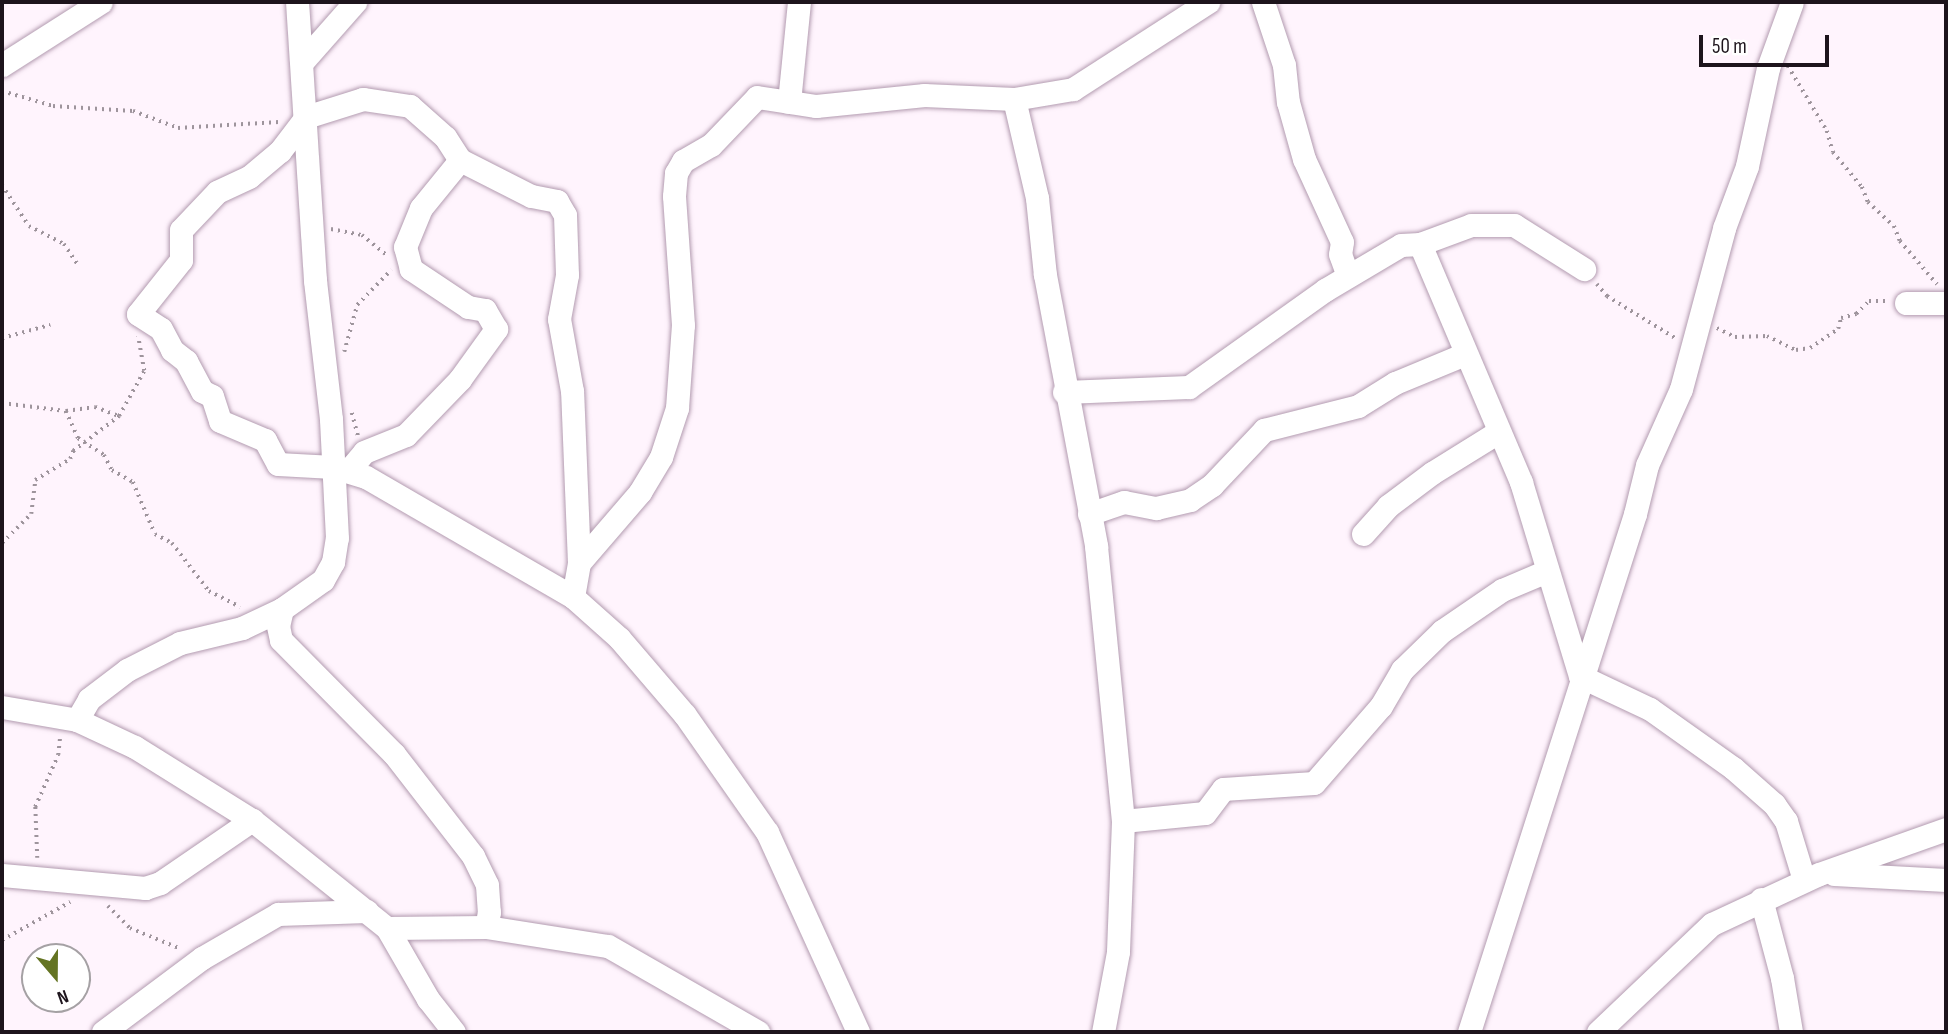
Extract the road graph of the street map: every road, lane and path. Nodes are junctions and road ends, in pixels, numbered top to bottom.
1 (101, 2) edge
2 (297, 2) edge
3 (355, 2) edge
4 (799, 2) edge
5 (1208, 2) edge
6 (1263, 2) edge
7 (1792, 2) edge
8 (1779, 37) junction
9 (303, 61) junction
10 (2, 65) edge
11 (2, 91) edge
12 (1014, 99) junction
13 (789, 102) junction
14 (299, 124) junction
15 (460, 160) junction
16 (2, 186) edge
17 (312, 235) junction
18 (1420, 244) junction
19 (78, 265) dead end
20 (1584, 269) joint
21 (1348, 276) junction
22 (1945, 297) edge
23 (1906, 303) joint
24 (138, 314) junction
25 (1702, 323) junction
26 (50, 325) dead end
27 (2, 338) edge
28 (1465, 354) junction
29 (340, 365) dead end
30 (1065, 392) junction
31 (348, 400) dead end
32 (3, 402) edge
33 (66, 411) junction
34 (119, 416) junction
35 (1498, 432) junction
36 (87, 444) junction
37 (365, 452) junction
38 (341, 468) junction
39 (1089, 514) junction
40 (1363, 534) dead end
41 (2, 542) edge
42 (579, 564) junction
43 (1547, 571) junction
44 (573, 597) junction
45 (273, 614) junction
46 (1580, 676) junction
47 (2, 707) edge
48 (70, 718) junction
49 (252, 820) junction
50 (1124, 821) junction
51 (1946, 830) edge
52 (2, 875) edge
53 (1812, 877) junction
54 (41, 878) junction
55 (1946, 880) edge
56 (88, 886) junction
57 (1761, 898) junction
58 (367, 911) junction
59 (486, 927) junction
60 (387, 928) junction
61 (2, 940) edge
62 (202, 958) junction
63 (103, 1032) edge
64 (454, 1032) edge
65 (758, 1032) edge
66 (858, 1032) edge
67 (1102, 1032) edge
68 (1469, 1032) edge
69 (1598, 1032) edge
70 (1790, 1032) edge

1 - 10 street
2 - 9 street
3 - 9 street
4 - 13 street
5 - 12 street
6 - 21 street
7 - 8 street
8 - 22 path
8 - 25 street
9 - 14 street
11 - 14 path
12 - 13 street
12 - 30 street
13 - 42 street
14 - 15 street
14 - 17 street
14 - 24 street
15 - 37 street
15 - 42 street
16 - 19 path
17 - 29 path
17 - 38 street
18 - 20 street
18 - 21 street
18 - 28 street
20 - 25 path
21 - 30 street
22 - 23 street
23 - 25 path
24 - 34 path
24 - 38 street
25 - 46 street
26 - 27 path
28 - 35 street
28 - 39 street
30 - 39 street
31 - 37 path
32 - 33 path
33 - 34 path
33 - 36 path
34 - 36 path
35 - 40 street
35 - 43 street
36 - 41 path
36 - 45 path
37 - 38 street
38 - 44 street
38 - 45 street
39 - 50 street
42 - 44 street
43 - 46 street
43 - 50 street
44 - 66 street
45 - 48 street
45 - 59 street
46 - 53 street
46 - 68 street
47 - 48 street
48 - 49 street
48 - 54 path
49 - 56 street
49 - 58 street
50 - 67 street
51 - 53 street
52 - 54 street
53 - 55 street
53 - 57 street
54 - 56 street
56 - 61 path
56 - 62 path
57 - 69 street
57 - 70 street
58 - 60 street
58 - 62 street
59 - 60 street
59 - 65 street
60 - 64 street
62 - 63 street

